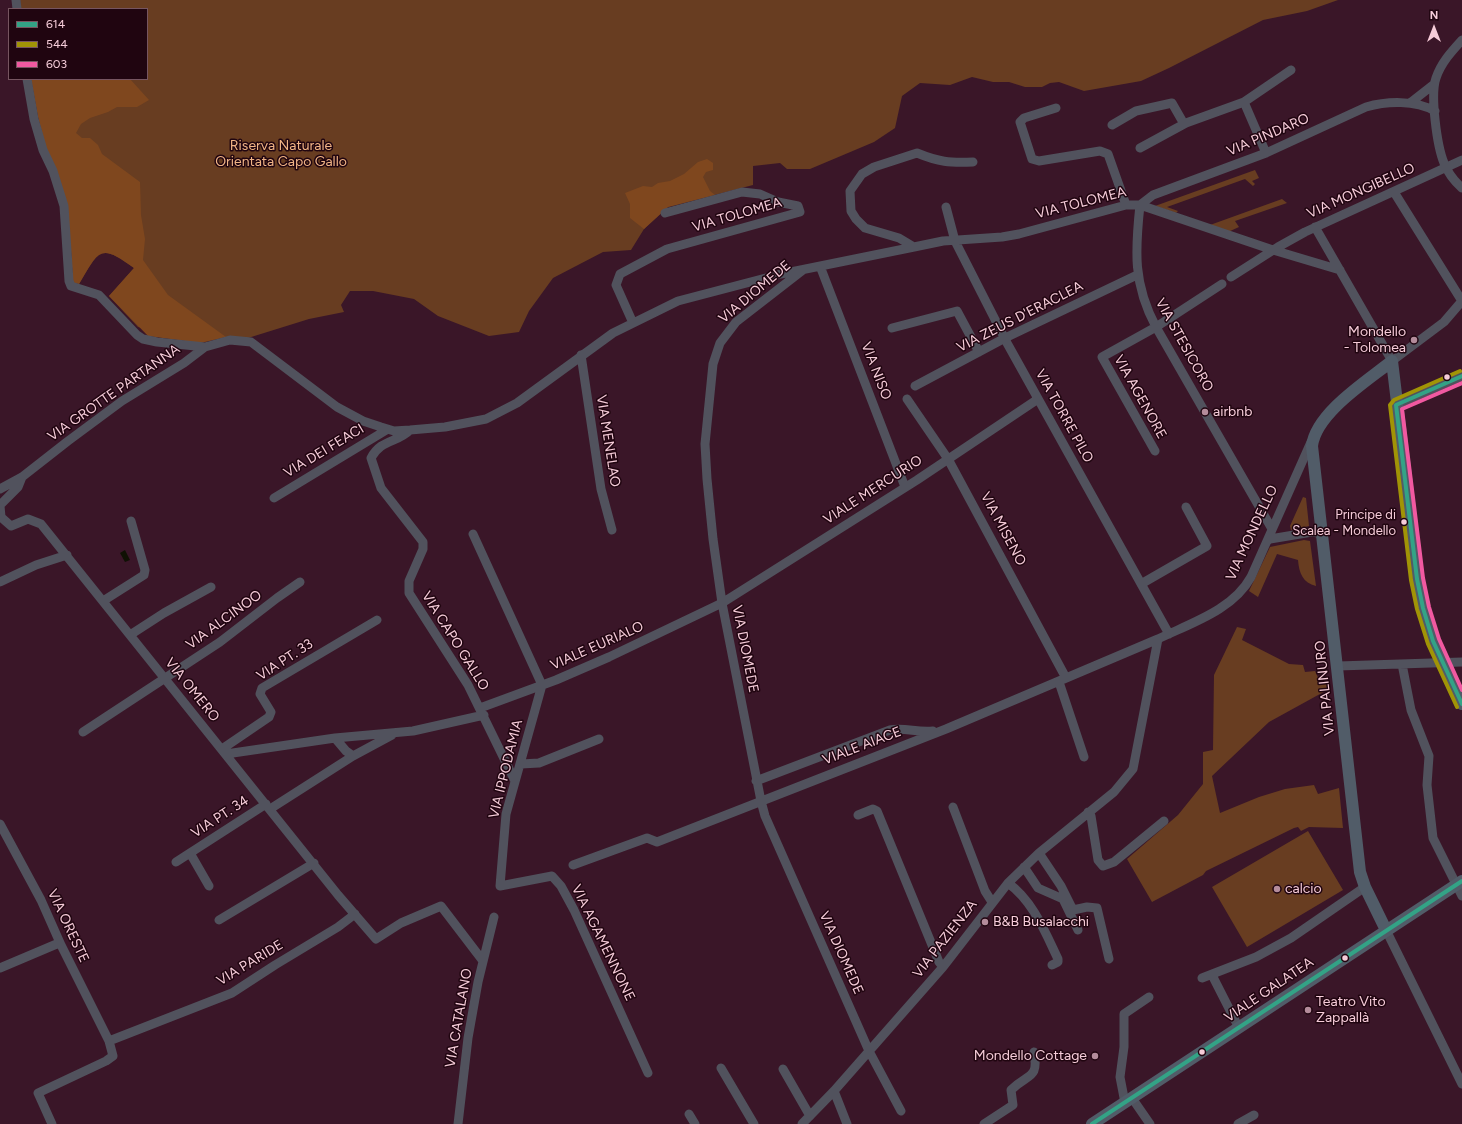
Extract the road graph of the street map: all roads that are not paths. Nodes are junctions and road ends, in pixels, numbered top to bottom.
1 (1462, 40) edge
2 (1291, 70) dead end
3 (27, 80) edge
4 (1433, 85) junction
5 (1244, 102) junction
6 (1410, 103) junction
7 (1056, 108) dead end
8 (1435, 112) junction
9 (1184, 124) junction
10 (1112, 125) dead end
11 (1140, 148) dead end
12 (1266, 152) junction
13 (1462, 160) edge
14 (973, 162) dead end
15 (1446, 168) junction
16 (1462, 188) edge
17 (1394, 192) junction
18 (1126, 205) junction
19 (1140, 205) junction
20 (946, 207) dead end
21 (665, 213) dead end
22 (1315, 227) junction
23 (955, 241) junction
24 (914, 247) junction
25 (1273, 250) junction
26 (820, 266) junction
27 (804, 269) junction
28 (1340, 270) junction
29 (1137, 275) junction
30 (1231, 277) dead end
31 (1222, 284) dead end
32 (1462, 301) edge
33 (1462, 314) edge
34 (1444, 322) junction
35 (633, 323) junction
36 (1156, 327) junction
37 (892, 328) dead end
38 (1005, 338) junction
39 (205, 347) junction
40 (979, 352) junction
41 (581, 355) junction
42 (1392, 361) junction
43 (1462, 376) edge
44 (915, 386) dead end
45 (906, 399) dead end
46 (1038, 399) junction
47 (1396, 406) junction
48 (388, 429) junction
49 (410, 430) junction
50 (1313, 438) junction
51 (1154, 451) dead end
52 (948, 459) junction
53 (22, 477) junction
54 (905, 487) junction
55 (0, 489) edge
56 (274, 498) dead end
57 (0, 505) edge
58 (1186, 507) dead end
59 (131, 521) dead end
60 (1272, 529) junction
61 (612, 530) dead end
62 (473, 534) dead end
63 (1321, 535) junction
64 (1266, 541) junction
65 (67, 555) junction
66 (0, 582) edge
67 (300, 582) dead end
68 (1141, 584) junction
69 (211, 587) dead end
70 (103, 601) junction
71 (722, 603) junction
72 (377, 620) dead end
73 (1169, 634) junction
74 (130, 635) junction
75 (1158, 639) junction
76 (1462, 662) edge
77 (1442, 663) junction
78 (1402, 664) junction
79 (1338, 666) junction
80 (165, 678) junction
81 (1062, 680) junction
82 (542, 685) junction
83 (1462, 704) edge
84 (482, 711) junction
85 (946, 729) junction
86 (413, 731) junction
87 (83, 732) dead end
88 (335, 738) junction
89 (599, 739) dead end
90 (224, 751) junction
91 (353, 756) junction
92 (1084, 757) dead end
93 (521, 764) junction
94 (515, 781) junction
95 (756, 781) junction
96 (761, 801) junction
97 (268, 806) junction
98 (953, 806) dead end
99 (1088, 812) junction
100 (858, 815) dead end
101 (1164, 821) dead end
102 (0, 824) edge
103 (190, 853) junction
104 (1039, 853) junction
105 (176, 862) dead end
106 (314, 863) junction
107 (573, 864) dead end
108 (1024, 867) junction
109 (1459, 882) edge
110 (1008, 883) junction
111 (209, 886) dead end
112 (500, 886) joint
113 (1365, 887) junction
114 (1462, 896) edge
115 (992, 902) junction
116 (356, 916) junction
117 (494, 917) dead end
118 (219, 920) dead end
119 (1078, 930) dead end
120 (1386, 930) junction
121 (60, 943) junction
122 (1109, 959) dead end
123 (483, 961) junction
124 (1052, 965) dead end
125 (943, 967) junction
126 (0, 968) edge
127 (1212, 975) junction
128 (1202, 978) dead end
129 (1149, 997) dead end
130 (1238, 1028) junction
131 (109, 1041) junction
132 (869, 1051) junction
133 (1034, 1052) dead end
134 (720, 1068) dead end
135 (783, 1069) dead end
136 (648, 1074) dead end
137 (1462, 1084) edge
138 (834, 1091) junction
139 (1129, 1100) junction
140 (901, 1111) dead end
141 (689, 1114) dead end
142 (1254, 1115) dead end
143 (810, 1116) junction
144 (52, 1124) edge
145 (458, 1124) edge
146 (695, 1124) edge
147 (754, 1124) edge
148 (802, 1124) edge
149 (846, 1124) edge
150 (984, 1124) edge
151 (1092, 1124) edge
152 (1150, 1124) edge
153 (1238, 1124) edge

1 - 4 street
2 - 5 street
3 - 39 street
4 - 6 street
4 - 8 street
5 - 9 street
5 - 12 street
6 - 8 street, VIA PINDARO
6 - 12 street, VIA PINDARO
7 - 18 street
8 - 15 street
9 - 10 street
9 - 11 street
12 - 19 street, VIA PINDARO
13 - 15 street, VIA MONGIBELLO
14 - 24 street
15 - 16 street
15 - 17 street, VIA MONGIBELLO
17 - 22 street, VIA MONGIBELLO
17 - 32 street
18 - 19 street, VIA TOLOMEA
18 - 23 street, VIA TOLOMEA
19 - 25 street, VIA TOLOMEA
19 - 29 street, VIA STESICORO
20 - 23 street, VIA TORRE PILO
21 - 35 street, VIA TOLOMEA
22 - 25 street, VIA MONGIBELLO
22 - 28 street
23 - 24 street, VIA TOLOMEA
23 - 38 street, VIA TORRE PILO
24 - 26 street, VIA TOLOMEA
25 - 28 street, VIA TOLOMEA
25 - 30 street, VIA MONGIBELLO
26 - 27 street, VIA TOLOMEA
26 - 54 street, VIA NISO
27 - 35 street, VIA TOLOMEA
27 - 71 street, VIA DIOMEDE
28 - 42 street
29 - 36 street, VIA STESICORO
29 - 38 street, VIA ZEUS D'ERACLEA
31 - 36 street
32 - 34 street, VIA MONDELLO
33 - 34 street
34 - 42 street, VIA MONDELLO
35 - 41 street, VIA TOLOMEA
36 - 51 street, VIA AGENORE
36 - 60 street, VIA STESICORO
37 - 40 street
38 - 40 street, VIA ZEUS D'ERACLEA
38 - 46 street, VIA TORRE PILO
39 - 48 street, VIA TOLOMEA
39 - 53 street, VIA GROTTE PARTANNA
40 - 44 street, VIA ZEUS D'ERACLEA
41 - 49 street, VIA TOLOMEA
41 - 61 street, VIA MENELAO
42 - 47 main road
42 - 50 main road, VIA MONDELLO
43 - 47 street
45 - 52 street, VIA MISENO
46 - 52 street, VIALE MERCURIO
46 - 68 street, VIA TORRE PILO
47 - 77 main road
48 - 49 street, VIA TOLOMEA
48 - 56 street, VIA DEI FEACI
49 - 84 street, VIA CAPO GALLO
50 - 60 street, VIA MONDELLO
50 - 63 main road, VIA PALINURO
52 - 54 street, VIALE MERCURIO
52 - 81 street, VIA MISENO
53 - 55 street, VIA GROTTE PARTANNA
53 - 57 street, VIA OMERO
54 - 71 street, VIALE MERCURIO
57 - 65 street, VIA OMERO
58 - 68 street
59 - 70 street
60 - 64 street, VIA MONDELLO
62 - 82 street
63 - 64 street
63 - 79 main road, VIA PALINURO
64 - 73 street, VIA MONDELLO
65 - 66 street
65 - 70 street, VIA OMERO
67 - 80 street, VIA ALCINOO
68 - 73 street, VIA TORRE PILO
69 - 74 street
70 - 74 street, VIA OMERO
71 - 82 street, VIALE EURIALO
71 - 95 street, VIA DIOMEDE
72 - 90 street, VIA PT. 33
73 - 75 street, VIA MONDELLO
74 - 80 street, VIA OMERO
75 - 81 street, VIALE AIACE
75 - 99 street, VIA PAZIENZA
76 - 77 street
77 - 78 street
77 - 83 main road
78 - 79 street
78 - 109 street
79 - 113 main road, VIA PALINURO
80 - 87 street, VIA ALCINOO
80 - 90 street, VIA OMERO
81 - 85 street, VIALE AIACE
81 - 92 street, VIA MISENO
82 - 84 street, VIALE EURIALO
82 - 93 street, VIA IPPODAMIA
84 - 86 street, VIALE EURIALO
84 - 94 street, VIA CAPO GALLO
85 - 95 street
85 - 96 street, VIALE AIACE
86 - 88 street
86 - 91 street
88 - 90 street
88 - 91 street
89 - 93 street
90 - 97 street, VIA OMERO
91 - 97 street, VIA PT. 34
93 - 94 street, VIA IPPODAMIA
94 - 112 street, VIA IPPODAMIA
95 - 96 street, VIA DIOMEDE
96 - 107 street, VIALE AIACE
96 - 132 street, VIA DIOMEDE
97 - 103 street, VIA PT. 34
97 - 106 street, VIA OMERO
98 - 115 street
99 - 101 street
99 - 104 street, VIA PAZIENZA
100 - 125 street
102 - 121 street, VIA ORESTE
103 - 105 street, VIA PT. 34
103 - 111 street, VIA PT. 34
104 - 108 street, VIA PAZIENZA
104 - 122 street
106 - 116 street, VIA OMERO
106 - 118 street
108 - 110 street, VIA PAZIENZA
108 - 119 street
109 - 114 street
109 - 120 main road, VIALE GALATEA
110 - 115 street, VIA PAZIENZA
110 - 124 street
112 - 136 street, VIA AGAMENNONE
113 - 120 main road, VIA PALINURO
113 - 127 street
115 - 125 street, VIA PAZIENZA
116 - 123 street, VIA OMERO
116 - 131 street, VIA PARIDE
117 - 123 street, VIA CATALANO
120 - 130 main road, VIALE GALATEA
120 - 137 street
121 - 126 street
121 - 131 street, VIA ORESTE
123 - 145 street, VIA CATALANO
125 - 132 street, VIA PAZIENZA
127 - 128 street
127 - 130 street
129 - 139 street
130 - 139 main road, VIALE GALATEA
131 - 144 street
132 - 138 street, VIA PAZIENZA
132 - 140 street, VIA DIOMEDE
133 - 150 street
134 - 147 street
135 - 143 street
138 - 143 street, VIA PAZIENZA
138 - 149 street
139 - 151 main road, VIALE GALATEA
139 - 152 street
141 - 146 street
142 - 153 street
143 - 148 street, VIA PAZIENZA

